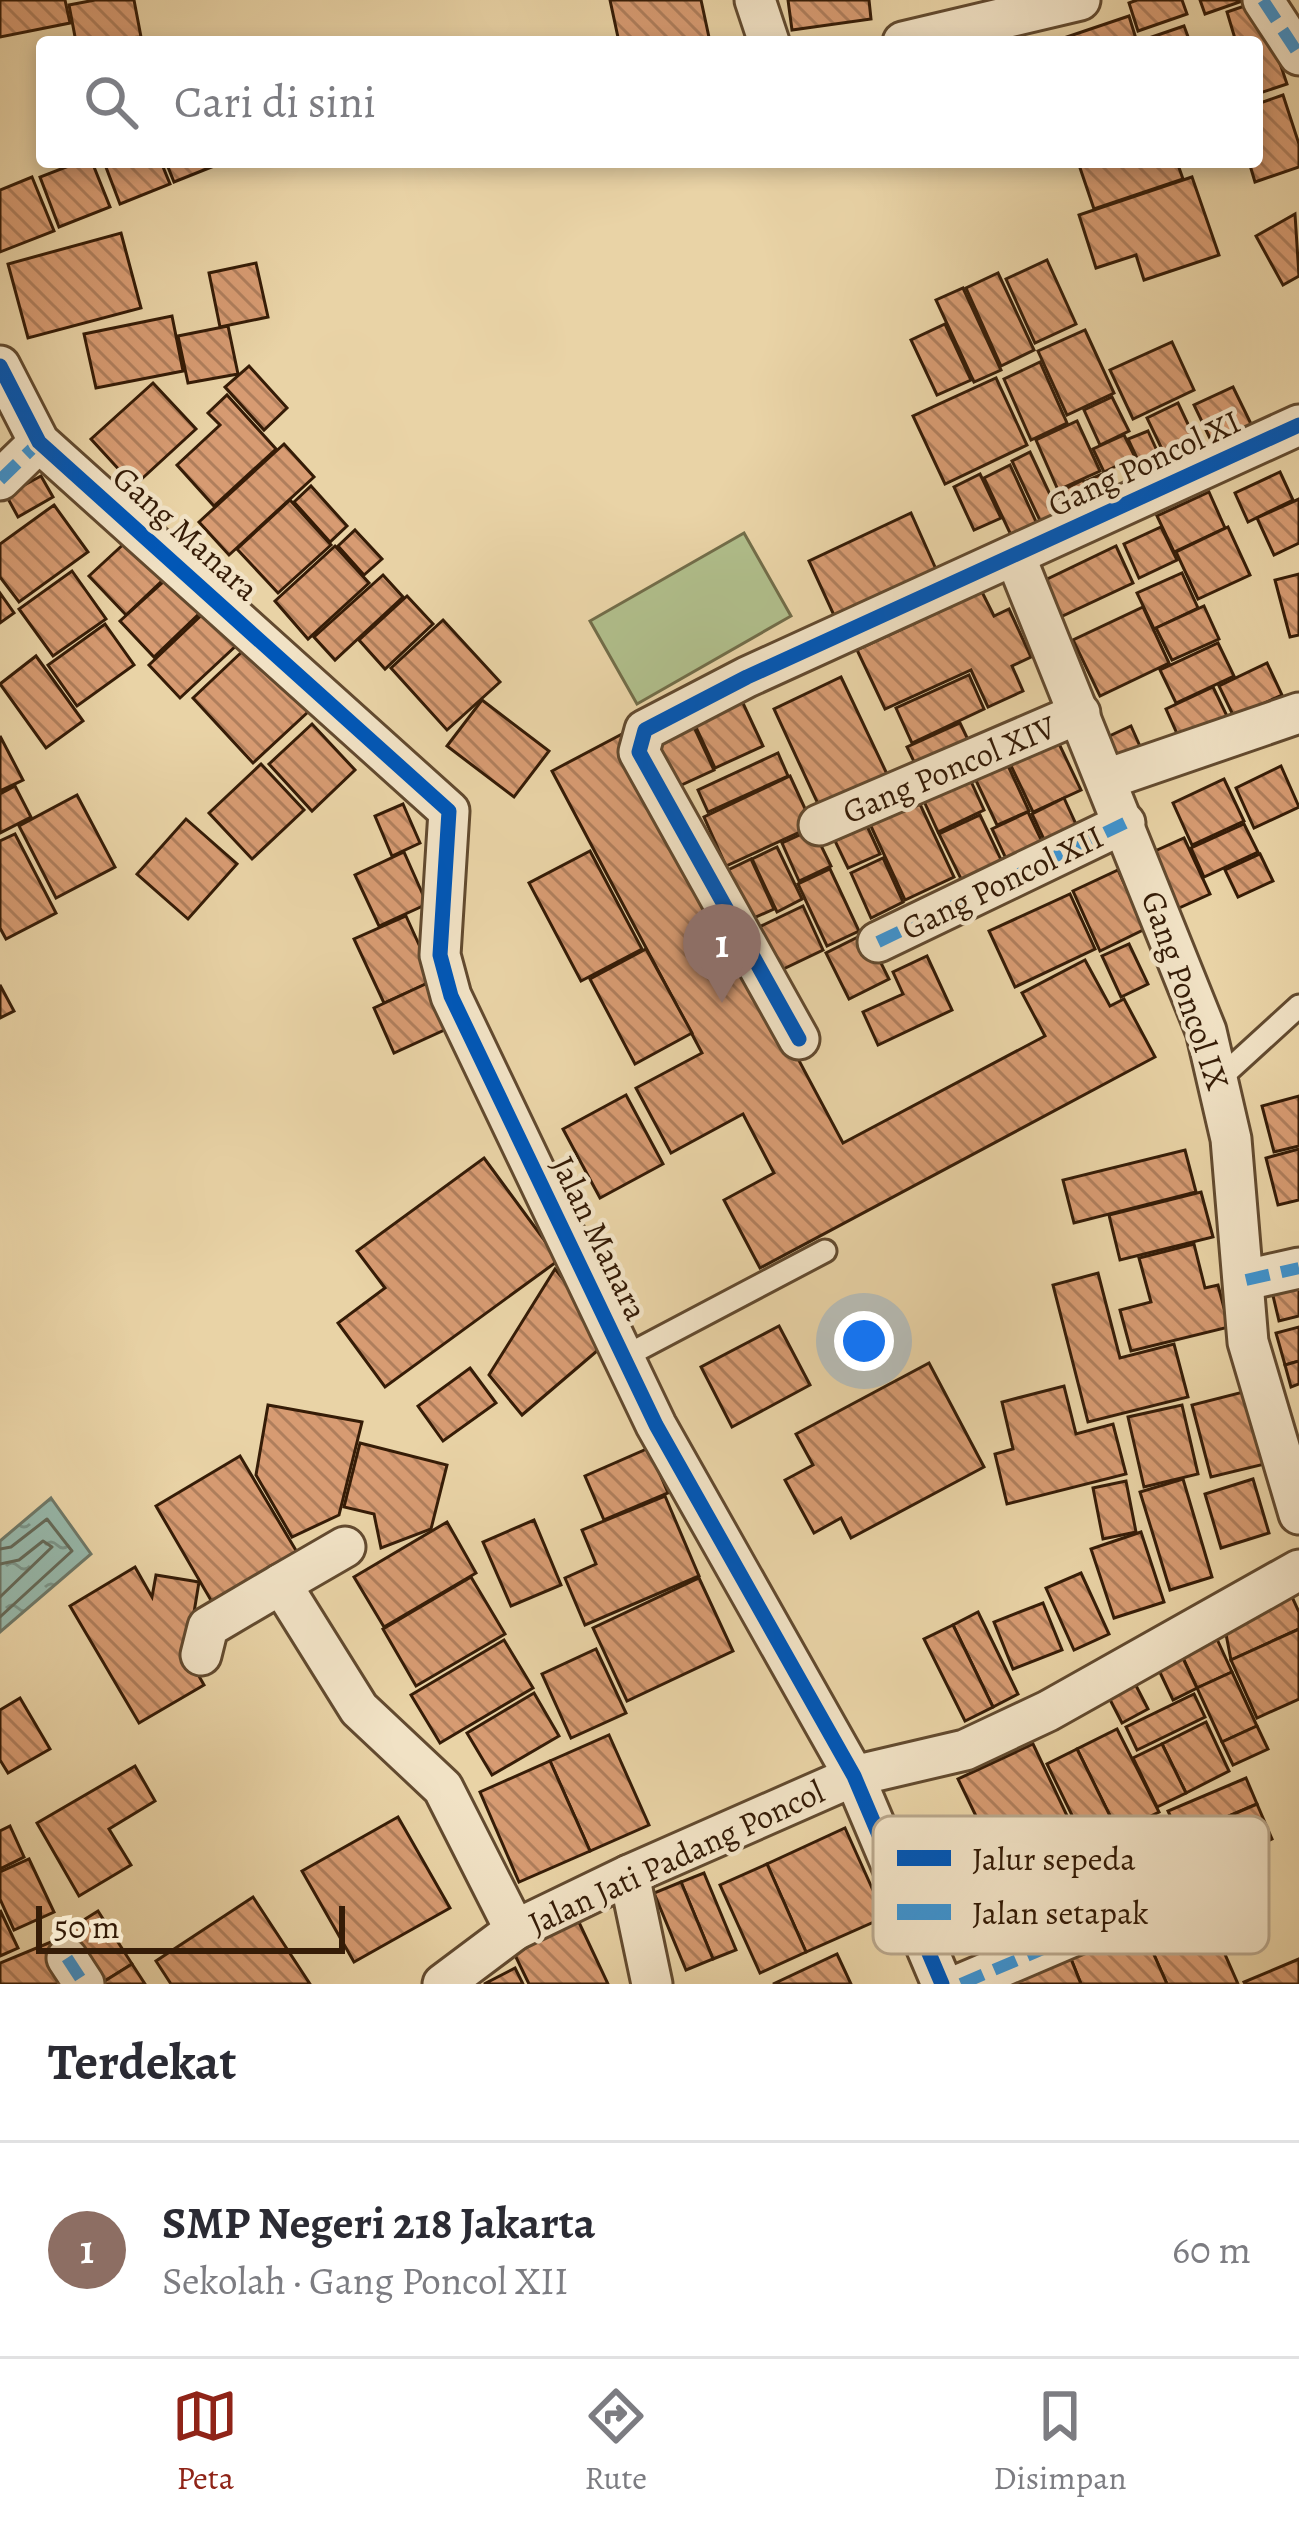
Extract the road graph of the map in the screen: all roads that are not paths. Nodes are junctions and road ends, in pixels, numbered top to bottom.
1 (755, 0) edge
2 (1080, 0) edge
3 (1263, 0) edge
4 (767, 36) edge
5 (928, 36) edge
6 (1299, 55) edge
7 (0, 366) edge
8 (1299, 425) edge
9 (39, 442) junction
10 (0, 480) edge
11 (1015, 556) junction
12 (1080, 712) junction
13 (1299, 713) edge
14 (357, 726) joint
15 (1107, 779) junction
16 (1125, 823) junction
17 (819, 825) dead end
18 (878, 942) dead end
19 (1299, 1006) edge
20 (799, 1039) dead end
21 (1219, 1079) junction
22 (825, 1251) dead end
23 (1299, 1268) edge
24 (1246, 1280) junction
25 (624, 1357) junction
26 (1299, 1514) edge
27 (345, 1547) dead end
28 (1299, 1570) edge
29 (281, 1583) junction
30 (201, 1655) dead end
31 (854, 1776) junction
32 (873, 1821) edge
33 (629, 1875) junction
34 (515, 1930) junction
35 (929, 1954) edge
36 (1031, 1954) edge
37 (443, 1984) edge
38 (652, 1984) edge
39 (942, 1984) edge
40 (961, 1984) edge

1 - 4 street
2 - 5 street
3 - 6 street
7 - 9 street, Gang Manara
8 - 11 street, Gang Poncol XI
9 - 10 street
9 - 14 street, Gang Manara
11 - 12 street, Gang Poncol IX
11 - 20 street, Gang Poncol XI
12 - 15 street, Gang Poncol IX
12 - 17 street, Gang Poncol XIV
13 - 15 street
14 - 25 street, Jalan Manara
15 - 16 street, Gang Poncol IX
16 - 18 street, Gang Poncol XII
16 - 21 street, Gang Poncol IX
19 - 21 lane
21 - 24 street, Gang Poncol IX
22 - 25 lane
23 - 24 street
24 - 26 street, Gang Poncol IX
25 - 31 street, Jalan Manara
27 - 29 street
28 - 31 street, Jalan Jati Padang Poncol
29 - 30 street
29 - 34 street
31 - 32 street, Jalan Manara
31 - 33 street, Jalan Jati Padang Poncol
33 - 34 street, Jalan Jati Padang Poncol
33 - 38 street
34 - 37 street, Jalan Jati Padang Poncol
35 - 39 street, Jalan Manara
36 - 40 street

